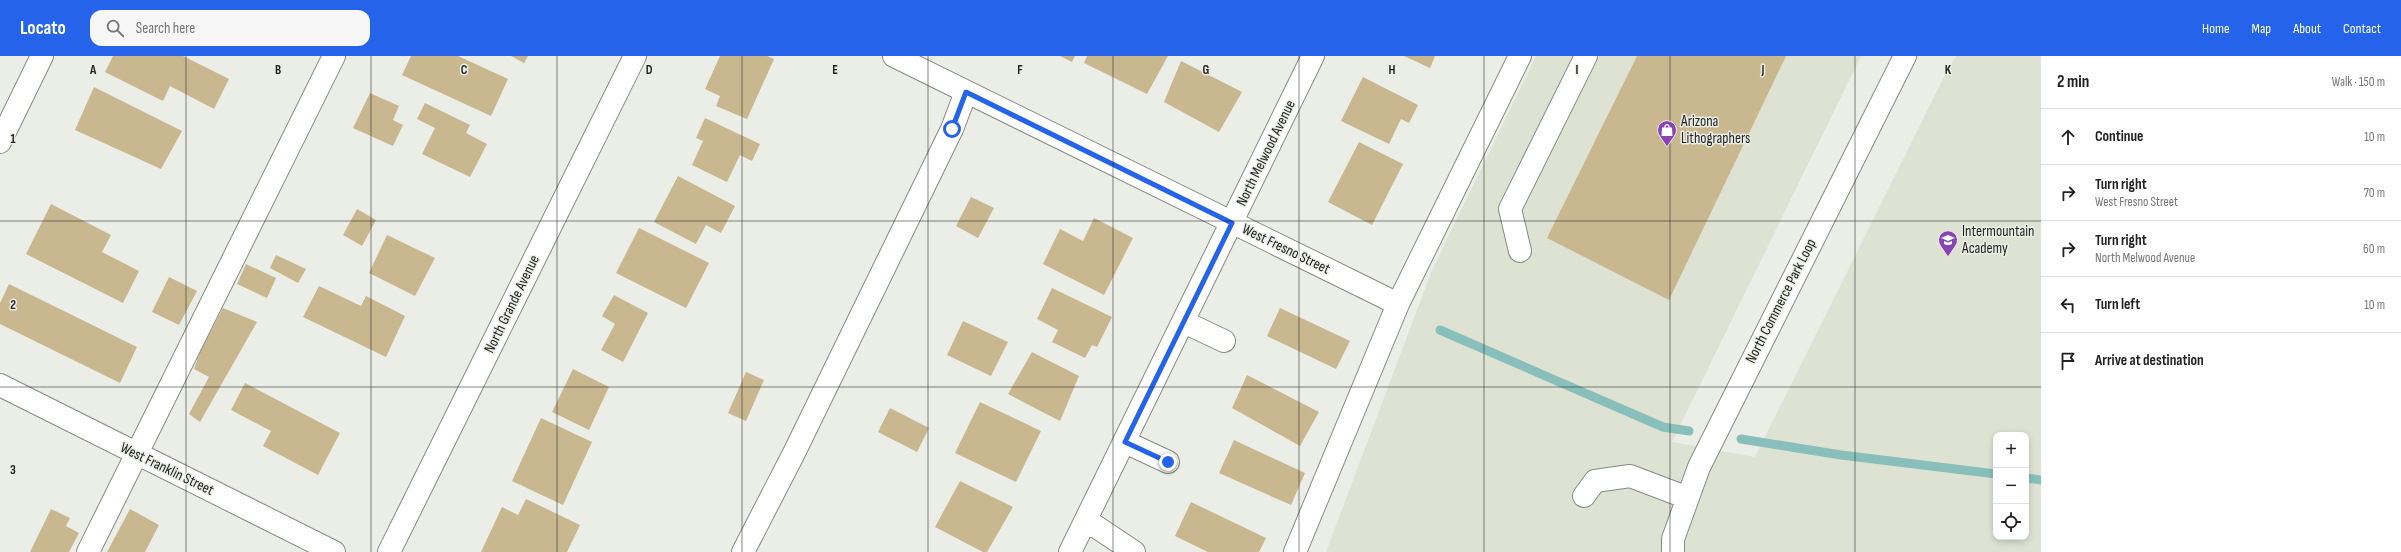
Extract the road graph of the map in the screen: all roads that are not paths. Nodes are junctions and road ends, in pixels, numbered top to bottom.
1 (42, 56) edge
2 (334, 56) edge
3 (635, 56) edge
4 (894, 56) edge
5 (1312, 56) edge
6 (1520, 56) edge
7 (1586, 56) edge
8 (1905, 56) edge
9 (966, 92) junction
10 (0, 142) edge
11 (1232, 223) junction
12 (1520, 251) dead end
13 (1398, 304) junction
14 (1184, 322) junction
15 (1224, 341) dead end
16 (0, 385) edge
17 (1125, 442) junction
18 (136, 454) junction
19 (1168, 462) dead end
20 (1584, 496) dead end
21 (1688, 498) junction
22 (1086, 520) junction
23 (88, 552) edge
24 (334, 552) edge
25 (389, 552) edge
26 (743, 552) edge
27 (1070, 552) edge
28 (1134, 552) edge
29 (1295, 552) edge
30 (1673, 552) edge

1 - 10 street
2 - 18 street
3 - 25 street, North Grande Avenue
4 - 9 street, West Fresno Street
5 - 11 street, North Melwood Avenue
6 - 13 street
7 - 12 street
8 - 21 street, North Commerce Park Loop
9 - 11 street, West Fresno Street
9 - 26 street
11 - 13 street, West Fresno Street
11 - 14 street, North Melwood Avenue
13 - 29 street
14 - 15 street
14 - 17 street, North Melwood Avenue
16 - 18 street, West Franklin Street
17 - 19 street
17 - 22 street, North Melwood Avenue
18 - 23 street
18 - 24 street, West Franklin Street
20 - 21 street
21 - 30 street, North Commerce Park Loop
22 - 27 street, North Melwood Avenue
22 - 28 street

